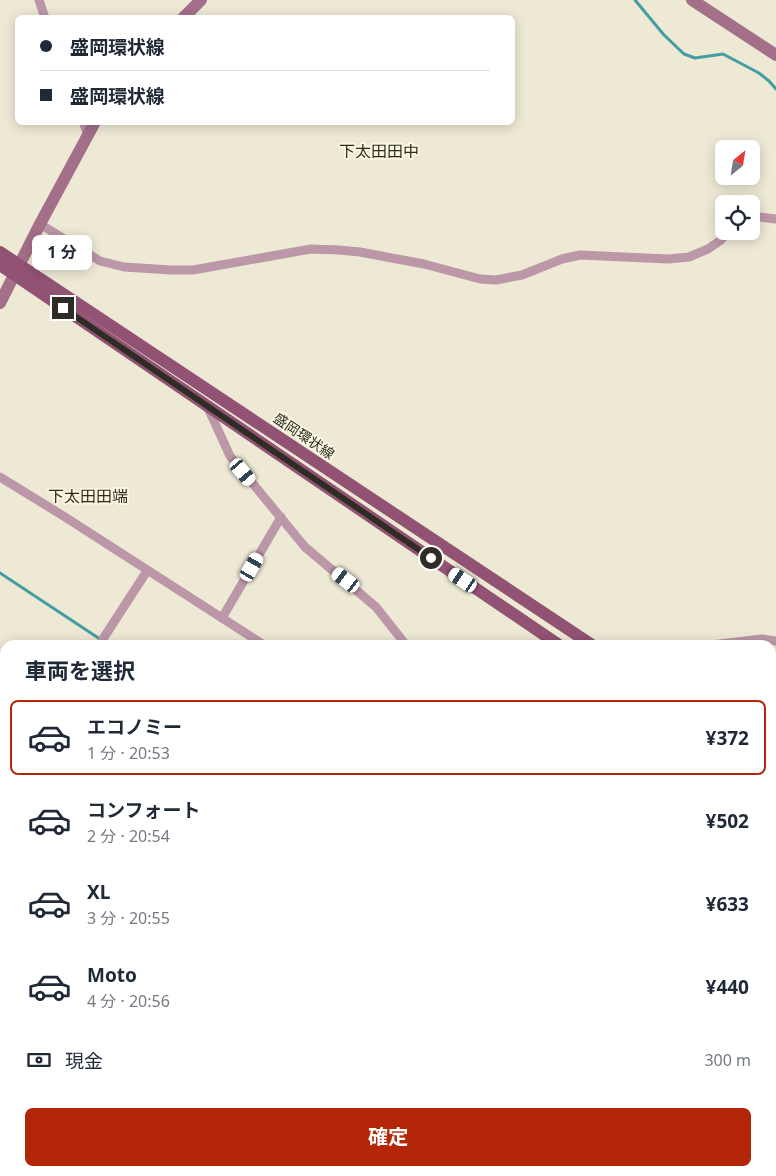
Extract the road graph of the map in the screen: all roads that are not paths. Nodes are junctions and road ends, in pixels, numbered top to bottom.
1 (39, 0) edge
2 (201, 0) edge
3 (692, 0) edge
4 (45, 15) edge
5 (186, 15) edge
6 (776, 55) edge
7 (85, 129) edge
8 (760, 216) edge
9 (776, 220) edge
10 (40, 224) junction
11 (721, 240) edge
12 (0, 252) edge
13 (0, 266) edge
14 (17, 270) junction
15 (0, 303) edge
16 (208, 406) junction
17 (0, 476) edge
18 (281, 517) junction
19 (147, 571) junction
20 (222, 618) junction
21 (102, 640) edge
22 (256, 640) edge
23 (402, 640) edge
24 (552, 640) edge
25 (584, 640) edge
26 (754, 640) edge
27 (776, 640) edge

1 - 4 street
2 - 5 street
3 - 6 street
7 - 10 street
8 - 9 street
10 - 11 street
10 - 14 street
12 - 14 main road, 盛岡環状線
13 - 14 main road, 盛岡環状線
14 - 15 street
14 - 16 main road, 盛岡環状線
14 - 25 main road, 盛岡環状線
16 - 18 street
16 - 24 main road, 盛岡環状線
17 - 19 street
18 - 20 street
18 - 23 street
19 - 20 street
19 - 21 street
20 - 22 street
26 - 27 street

